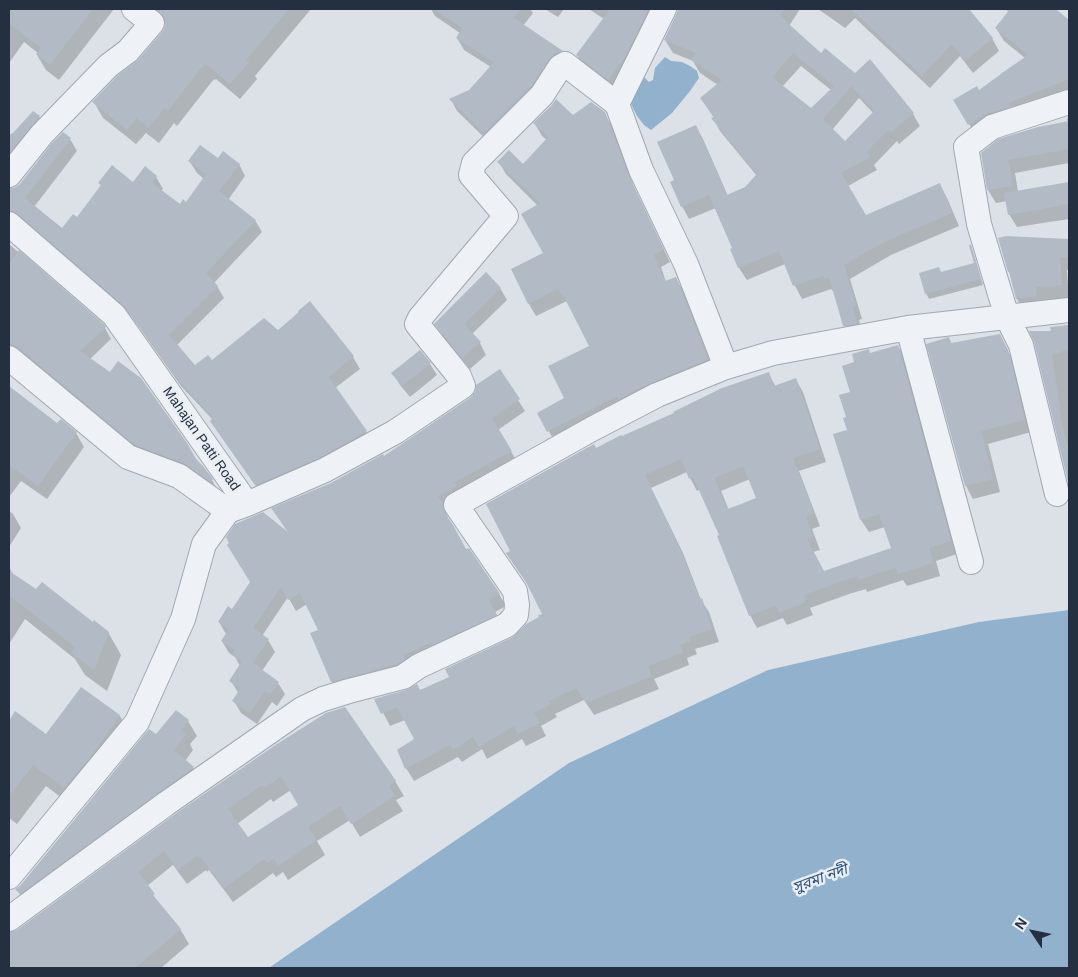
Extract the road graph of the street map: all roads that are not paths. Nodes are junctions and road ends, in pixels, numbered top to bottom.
1 (134, 9) edge
2 (664, 9) edge
3 (1069, 102) edge
4 (617, 104) junction
5 (9, 174) edge
6 (9, 224) edge
7 (1069, 310) edge
8 (1007, 317) junction
9 (908, 328) junction
10 (9, 358) edge
11 (726, 367) junction
12 (1057, 494) dead end
13 (237, 507) junction
14 (971, 562) dead end
15 (9, 877) edge
16 (9, 919) edge

1 - 5 street
2 - 4 street
3 - 8 street
4 - 11 street
4 - 13 street
6 - 13 street, Mahajan Patti Road
7 - 8 street
8 - 9 street
8 - 12 street
9 - 11 street
9 - 14 street
10 - 13 street
11 - 16 street
13 - 15 street, Mahajan Patti Road

